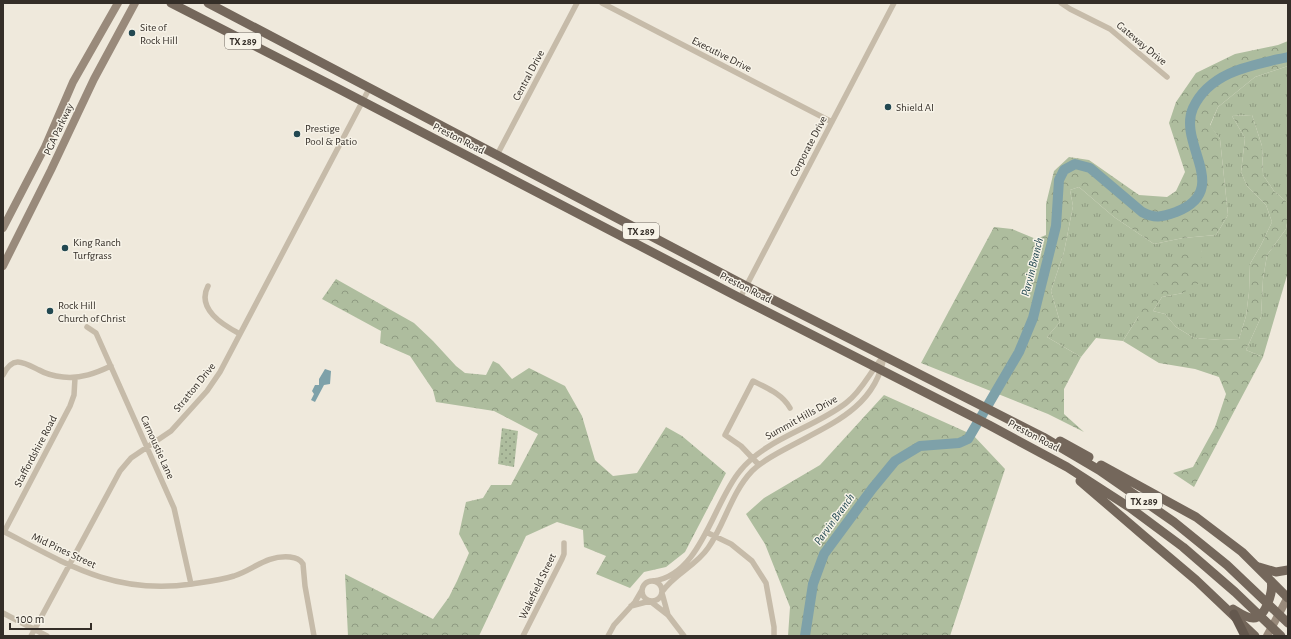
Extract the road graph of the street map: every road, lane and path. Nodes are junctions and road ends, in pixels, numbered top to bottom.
1 (118, 3) edge
2 (134, 3) edge
3 (171, 3) edge
4 (208, 3) edge
5 (577, 3) edge
6 (602, 3) edge
7 (894, 3) edge
8 (1062, 3) edge
9 (1167, 77) dead end
10 (369, 88) junction
11 (363, 101) junction
12 (832, 122) junction
13 (497, 156) junction
14 (483, 164) junction
15 (583, 200) junction
16 (577, 213) junction
17 (3, 228) edge
18 (3, 266) edge
19 (208, 286) dead end
20 (746, 286) junction
21 (740, 298) junction
22 (87, 327) dead end
23 (240, 334) junction
24 (884, 356) junction
25 (111, 366) junction
26 (878, 368) junction
27 (3, 375) edge
28 (75, 378) junction
29 (790, 408) dead end
30 (1023, 427) junction
31 (1024, 443) junction
32 (147, 448) junction
33 (753, 458) junction
34 (759, 465) junction
35 (4, 531) edge
36 (706, 532) junction
37 (715, 536) junction
38 (564, 543) dead end
39 (70, 566) junction
40 (1257, 567) junction
41 (1288, 570) edge
42 (653, 581) junction
43 (1271, 582) junction
44 (191, 584) junction
45 (642, 590) junction
46 (662, 592) junction
47 (1288, 598) edge
48 (650, 601) junction
49 (1222, 603) junction
50 (631, 606) junction
51 (3, 613) edge
52 (1234, 614) junction
53 (668, 615) junction
54 (1288, 624) edge
55 (35, 630) junction
56 (31, 636) edge
57 (47, 636) edge
58 (314, 636) edge
59 (523, 636) edge
60 (608, 636) edge
61 (684, 636) edge
62 (774, 636) edge
63 (1245, 636) edge
64 (1255, 636) edge
65 (1267, 636) edge
66 (1281, 636) edge

1 - 17 main road, PGA Parkway
2 - 18 main road, PGA Parkway
3 - 11 main road, Preston Road / TX 289
4 - 10 main road, Preston Road / TX 289
5 - 13 street, Central Drive
6 - 12 street, Executive Drive
7 - 12 street, Corporate Drive
8 - 9 street, Gateway Drive
10 - 11 street, Stratton Drive
10 - 13 main road, Preston Road / TX 289
11 - 14 main road, Preston Road / TX 289
11 - 23 street, Stratton Drive
12 - 20 street, Corporate Drive
13 - 14 main road
13 - 15 main road, Preston Road / TX 289
14 - 16 main road, Preston Road / TX 289
15 - 16 main road
15 - 20 main road, Preston Road / TX 289
16 - 21 main road, Preston Road / TX 289
19 - 23 street
20 - 21 street, Corporate Drive
20 - 24 main road, Preston Road / TX 289
21 - 26 main road, Preston Road / TX 289
22 - 25 street, Carnoustie Lane
23 - 32 street, Stratton Drive
24 - 26 street, Summit Hills Drive
24 - 30 main road, Preston Road / TX 289
25 - 28 street
25 - 32 street, Carnoustie Lane
26 - 31 main road, Preston Road / TX 289
26 - 33 street, Summit Hills Drive
26 - 34 street, Summit Hills Drive
27 - 28 street
28 - 35 street, Staffordshire Road
29 - 33 street
30 - 40 main road
30 - 54 main road, Preston Road / TX 289
31 - 49 main road
31 - 66 main road, Preston Road / TX 289
32 - 39 street, Stratton Drive
32 - 44 street, Carnoustie Lane
33 - 34 street
33 - 36 street, Summit Hills Drive
34 - 37 street, Summit Hills Drive
35 - 39 street, Mid Pines Street
36 - 37 street
36 - 42 street, Summit Hills Drive
37 - 46 street, Summit Hills Drive
37 - 62 street
38 - 59 street, Wakefield Street
39 - 44 street, Mid Pines Street
39 - 55 street, Stratton Drive
40 - 41 main road
40 - 43 main road
42 - 45 street
42 - 46 street
43 - 47 main road
43 - 49 main road
44 - 58 street, Mid Pines Street
45 - 48 street
45 - 50 street
46 - 48 street
46 - 53 street
47 - 65 main road
48 - 50 street
48 - 53 street
49 - 52 main road
50 - 60 street
51 - 55 street
52 - 63 highway
52 - 64 main road
53 - 61 street
55 - 56 street, Stratton Drive
55 - 57 street

